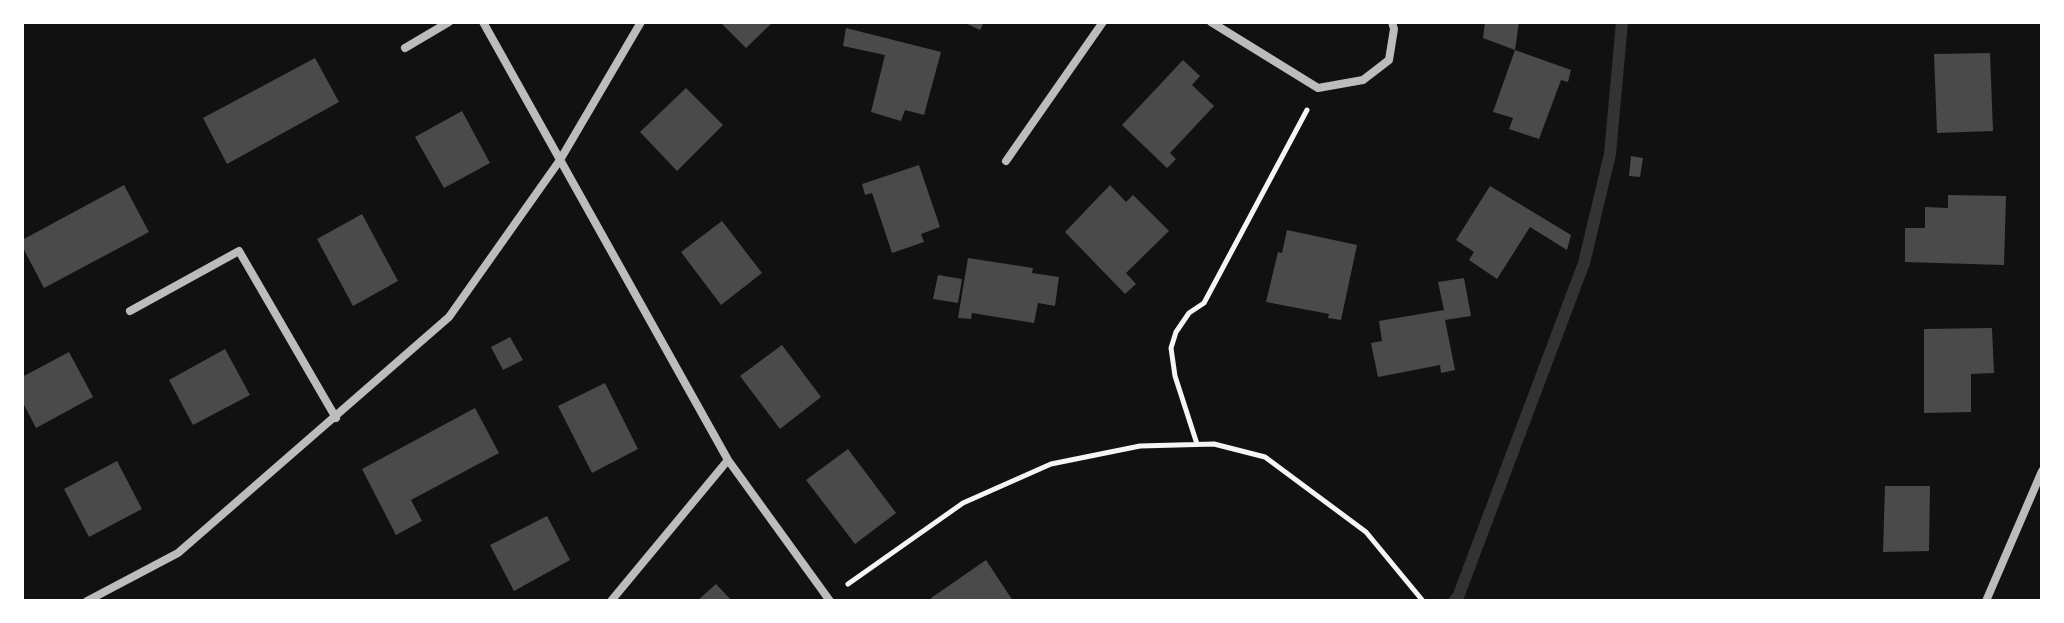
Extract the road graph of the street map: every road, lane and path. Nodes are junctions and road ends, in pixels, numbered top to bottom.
1 (449, 22) edge
2 (483, 22) edge
3 (641, 22) edge
4 (1103, 22) edge
5 (1211, 22) edge
6 (1392, 22) edge
7 (405, 48) dead end
8 (1318, 88) junction
9 (560, 160) junction
10 (1006, 161) dead end
11 (130, 311) dead end
12 (336, 418) junction
13 (1197, 444) junction
14 (728, 460) junction
15 (2042, 471) edge
16 (829, 600) edge
17 (87, 601) edge
18 (611, 601) edge
19 (1423, 601) edge
20 (1986, 601) edge

1 - 7 street
2 - 9 street
3 - 9 street
4 - 10 street
5 - 8 street
6 - 8 street
8 - 13 path
9 - 12 street
9 - 14 street
11 - 12 street
12 - 17 street
13 - 16 path
13 - 19 path
14 - 16 street
14 - 18 street
15 - 20 street

